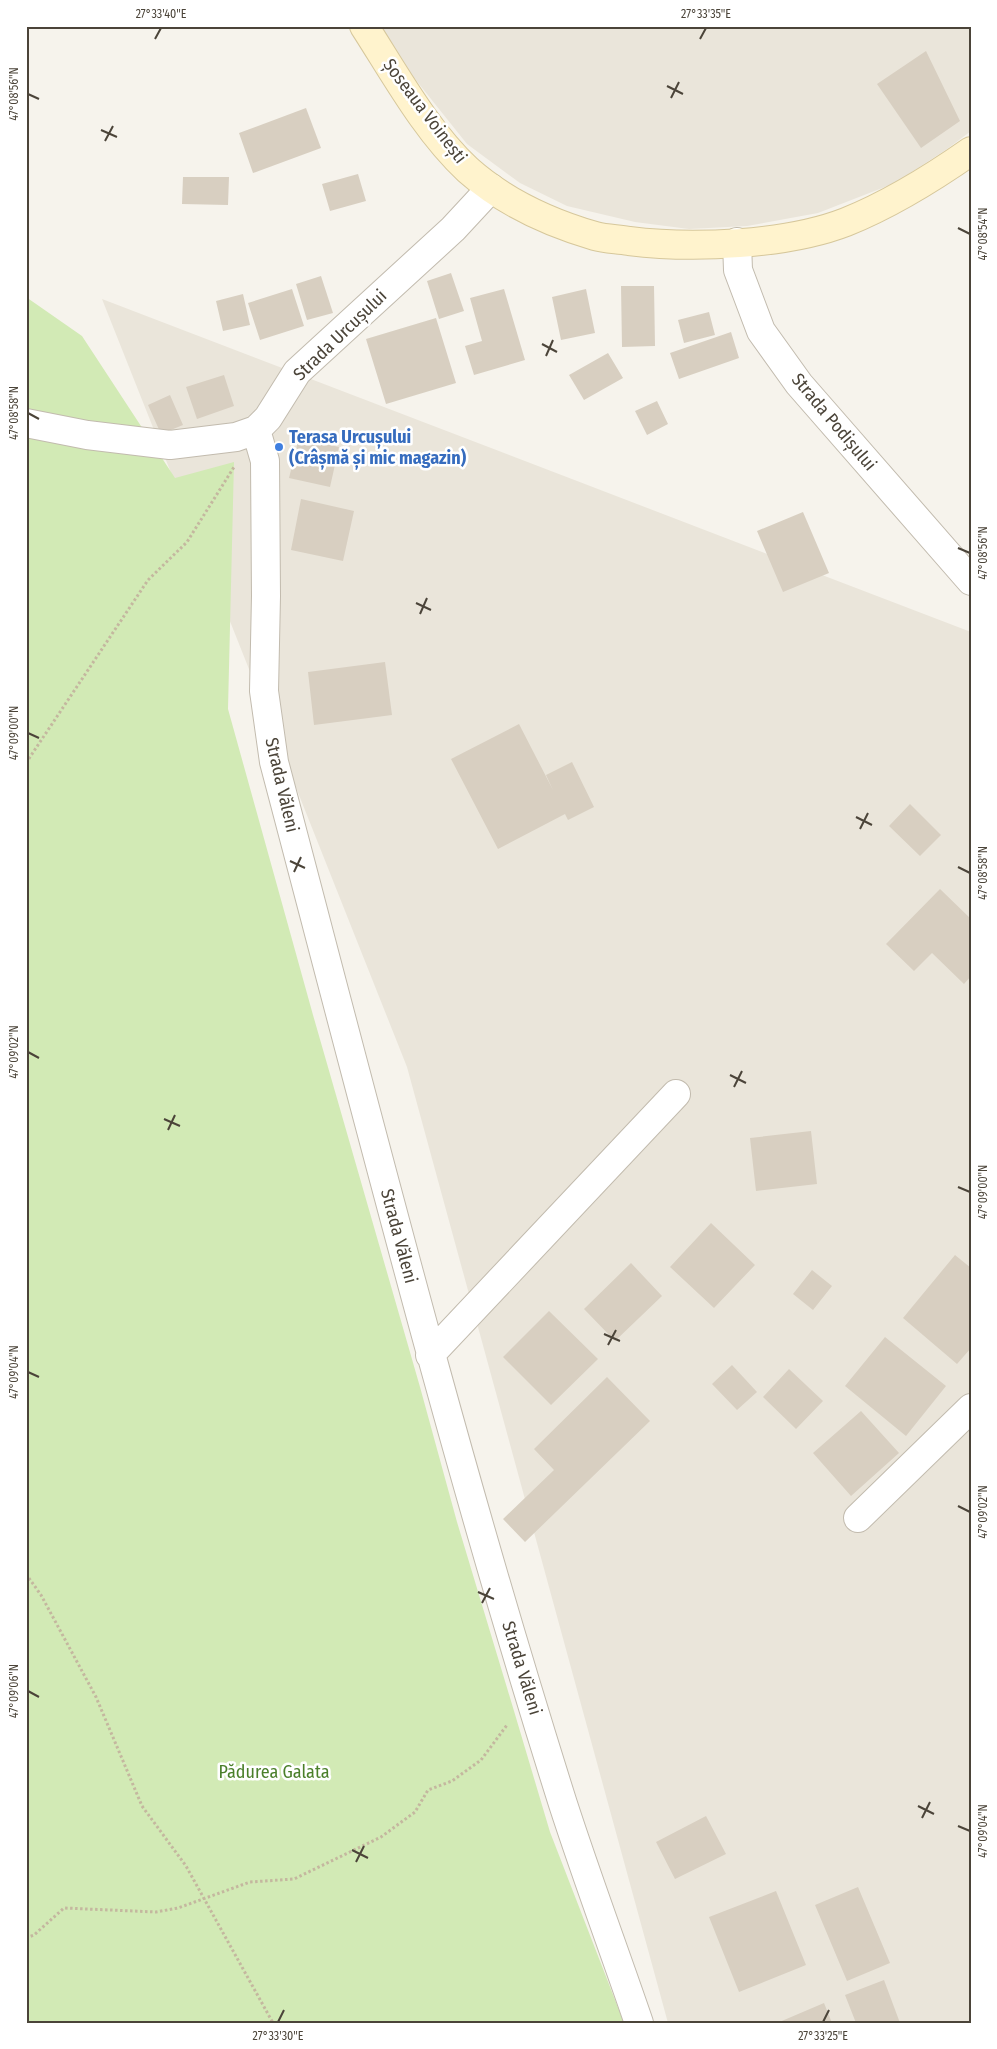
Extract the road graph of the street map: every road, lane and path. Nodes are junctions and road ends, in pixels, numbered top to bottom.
1 (364, 26) edge
2 (971, 151) edge
3 (491, 188) junction
4 (737, 242) junction
5 (26, 423) edge
6 (256, 430) junction
7 (971, 581) edge
8 (26, 763) edge
9 (676, 1094) dead end
10 (430, 1355) junction
11 (971, 1408) edge
12 (858, 1518) dead end
13 (26, 1574) edge
14 (530, 1695) junction
15 (204, 1899) junction
16 (26, 1938) edge
17 (273, 2023) edge
18 (639, 2023) edge

1 - 3 main road, Șoseaua Voinești
2 - 4 main road, Șoseaua Voinești
3 - 4 main road, Șoseaua Voinești
3 - 6 street, Strada Urcușului
4 - 7 street, Strada Podișului
5 - 6 street
6 - 8 path
6 - 10 street, Strada Văleni
9 - 10 street
10 - 14 street, Strada Văleni
11 - 12 street
13 - 15 path
14 - 15 path
14 - 18 street, Strada Văleni
15 - 16 path
15 - 17 path

